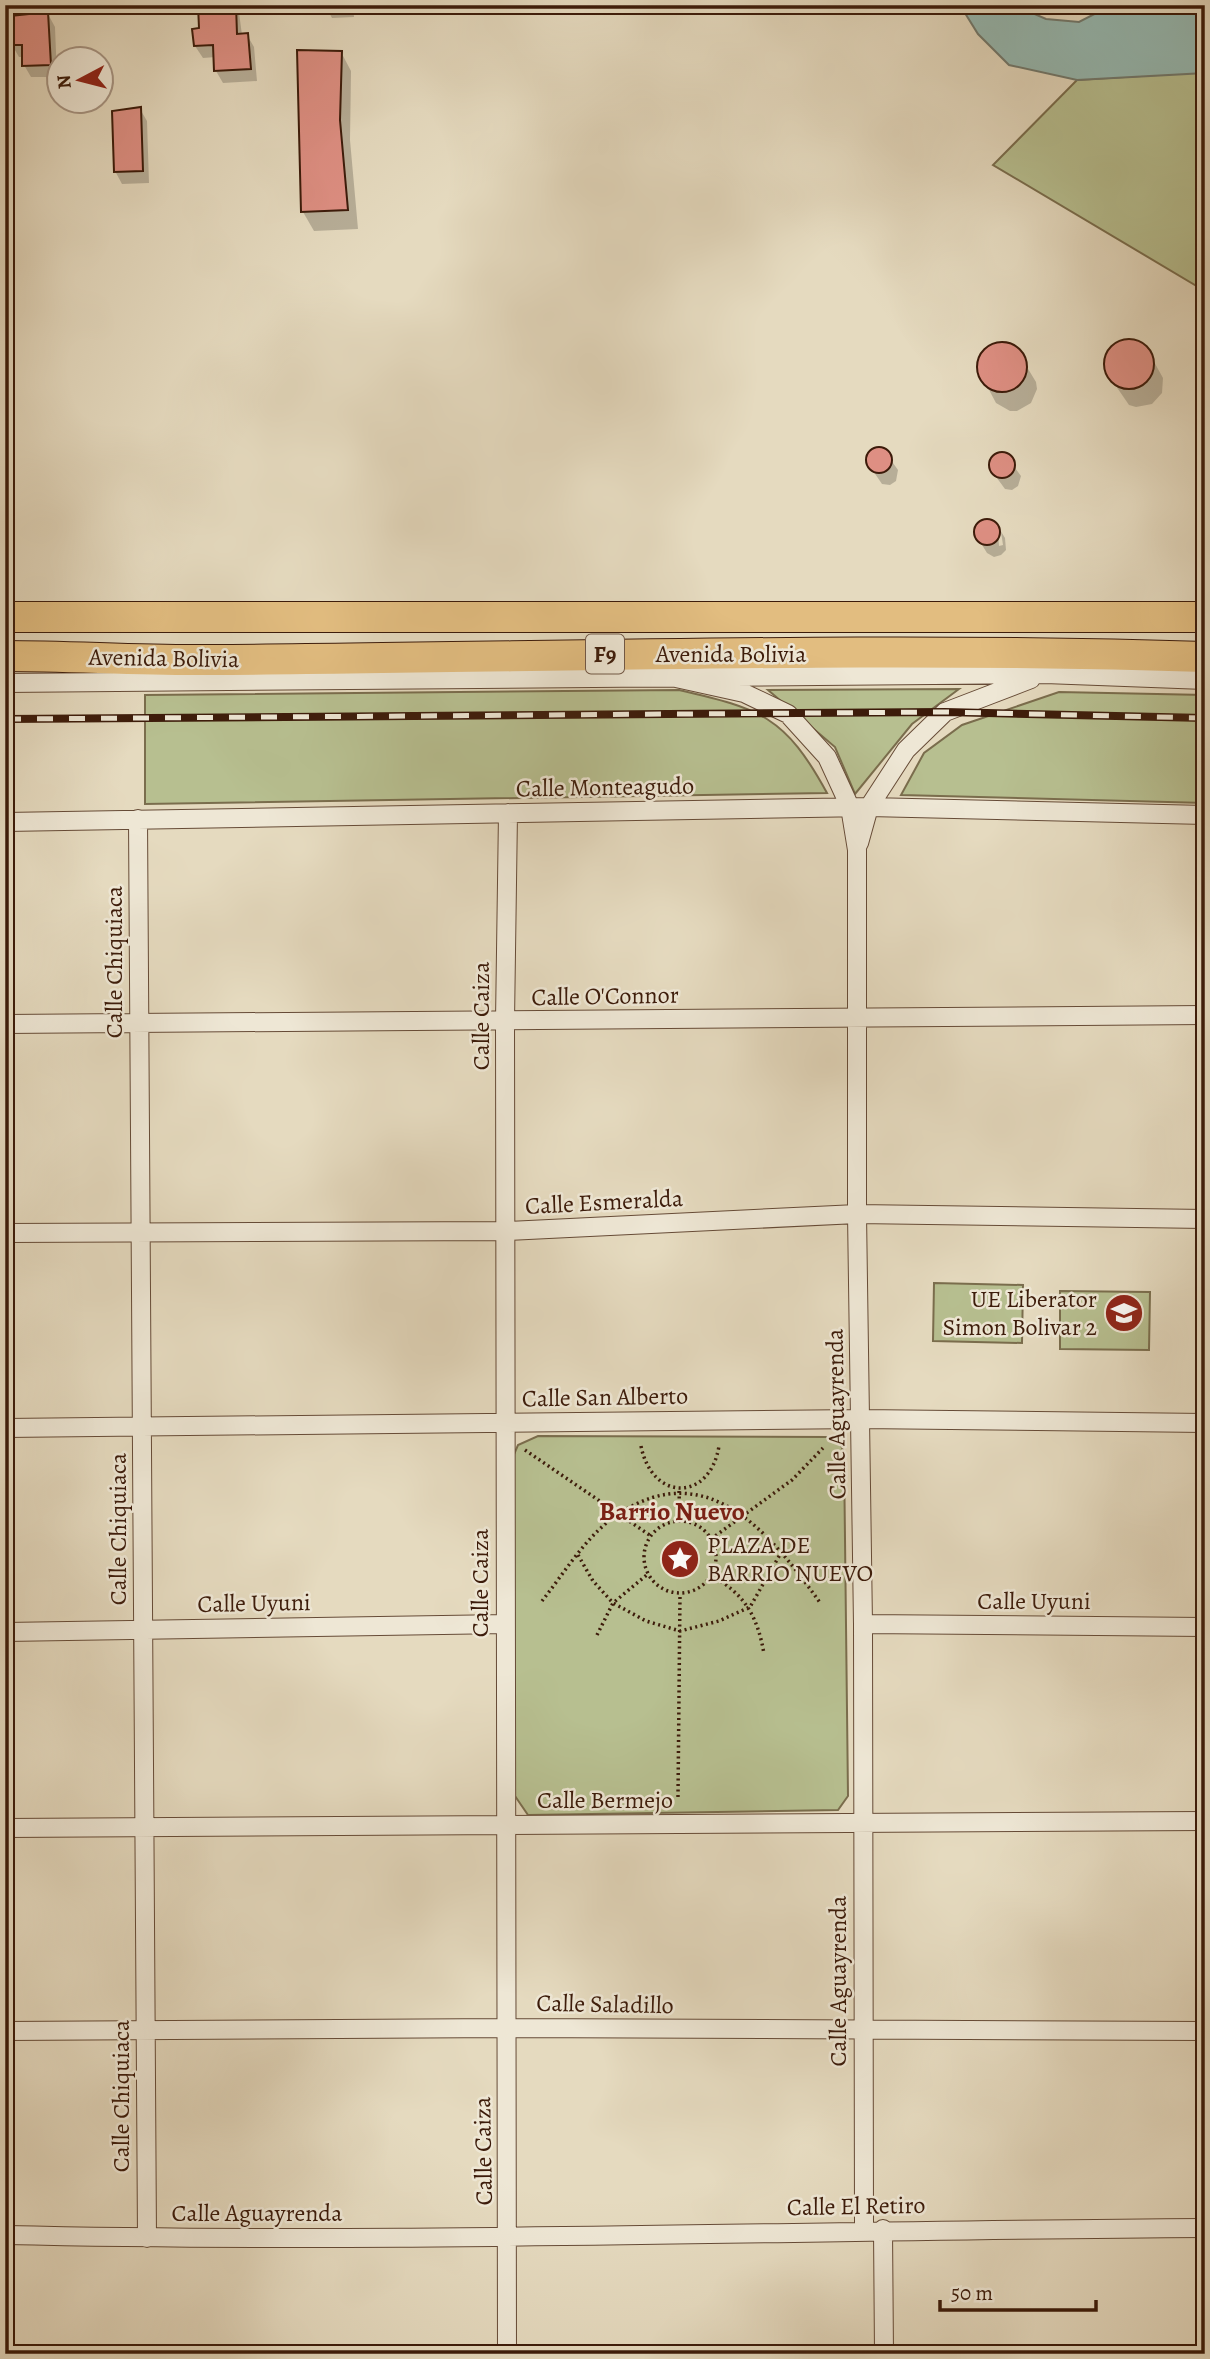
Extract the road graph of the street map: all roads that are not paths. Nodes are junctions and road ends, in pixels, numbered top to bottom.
1 (5, 617) edge
2 (1205, 617) edge
3 (1100, 654) junction
4 (5, 656) edge
5 (1205, 657) edge
6 (1045, 674) junction
7 (677, 678) junction
8 (1205, 680) edge
9 (5, 683) edge
10 (850, 807) junction
11 (869, 807) junction
12 (508, 813) junction
13 (1205, 816) edge
14 (138, 820) junction
15 (5, 822) edge
16 (858, 850) junction
17 (1205, 1015) edge
18 (856, 1017) junction
19 (505, 1021) junction
20 (139, 1023) junction
21 (5, 1024) edge
22 (857, 1214) junction
23 (1205, 1219) edge
24 (507, 1231) junction
25 (141, 1232) junction
26 (5, 1233) edge
27 (861, 1419) junction
28 (506, 1422) junction
29 (1205, 1423) edge
30 (142, 1426) junction
31 (5, 1428) edge
32 (505, 1624) junction
33 (863, 1624) junction
34 (1205, 1627) edge
35 (143, 1630) junction
36 (5, 1632) edge
37 (1205, 1821) edge
38 (862, 1824) junction
39 (506, 1825) junction
40 (144, 1827) junction
41 (5, 1828) edge
42 (506, 2028) junction
43 (145, 2030) junction
44 (5, 2031) edge
45 (1205, 2031) edge
46 (863, 2032) junction
47 (1205, 2228) edge
48 (864, 2230) junction
49 (883, 2230) junction
50 (5, 2235) edge
51 (509, 2236) junction
52 (147, 2238) junction
53 (507, 2354) edge
54 (884, 2354) edge

1 - 2 highway, Avenida Bolivia / F9
3 - 4 highway, Avenida Bolivia / F9
3 - 5 highway, Avenida Bolivia / F9
3 - 6 street
6 - 7 street
6 - 8 street
6 - 11 street
7 - 9 street
7 - 10 street
10 - 11 street, Calle Monteagudo
10 - 12 street, Calle Monteagudo
10 - 16 street
11 - 13 street, Calle Monteagudo
11 - 16 street
12 - 14 street, Calle Monteagudo
12 - 19 street, Calle Caiza
14 - 15 street, Calle Monteagudo
14 - 20 street, Calle Chiquiaca
16 - 18 street, Calle Aguayrenda
17 - 18 street, Calle O'Connor
18 - 19 street, Calle O'Connor
18 - 22 street, Calle Aguayrenda
19 - 20 street, Calle O'Connor
19 - 24 street, Calle Caiza
20 - 21 street, Calle O'Connor
20 - 25 street, Calle Chiquiaca
22 - 23 street, Calle Esmeralda
22 - 24 street, Calle Esmeralda
22 - 27 street, Calle Aguayrenda
24 - 25 street, Calle Esmeralda
24 - 28 street, Calle Caiza
25 - 26 street, Calle Esmeralda
25 - 30 street, Calle Chiquiaca
27 - 28 street, Calle San Alberto
27 - 29 street, Calle San Alberto
27 - 33 street, Calle Aguayrenda
28 - 30 street, Calle San Alberto
28 - 32 street, Calle Caiza
30 - 31 street, Calle San Alberto
30 - 35 street, Calle Chiquiaca
32 - 35 street, Calle Uyuni
32 - 39 street, Calle Caiza
33 - 34 street, Calle Uyuni
33 - 38 street, Calle Aguayrenda
35 - 36 street, Calle Uyuni
35 - 40 street, Calle Chiquiaca
37 - 38 street, Calle Bermejo
38 - 39 street, Calle Bermejo
38 - 46 street, Calle Aguayrenda
39 - 40 street, Calle Bermejo
39 - 42 street, Calle Caiza
40 - 41 street, Calle Bermejo
40 - 43 street, Calle Chiquiaca
42 - 43 street, Calle Saladillo
42 - 46 street, Calle Saladillo
42 - 51 street, Calle Caiza
43 - 44 street, Calle Saladillo
43 - 52 street, Calle Chiquiaca
45 - 46 street, Calle Saladillo
46 - 48 street, Calle Aguayrenda
47 - 49 street, Calle El Retiro
48 - 49 street, Calle El Retiro
48 - 51 street, Calle El Retiro
49 - 54 street
50 - 52 street, Calle Aguayrenda
51 - 52 street, Calle Aguayrenda
51 - 53 street, Calle Caiza

